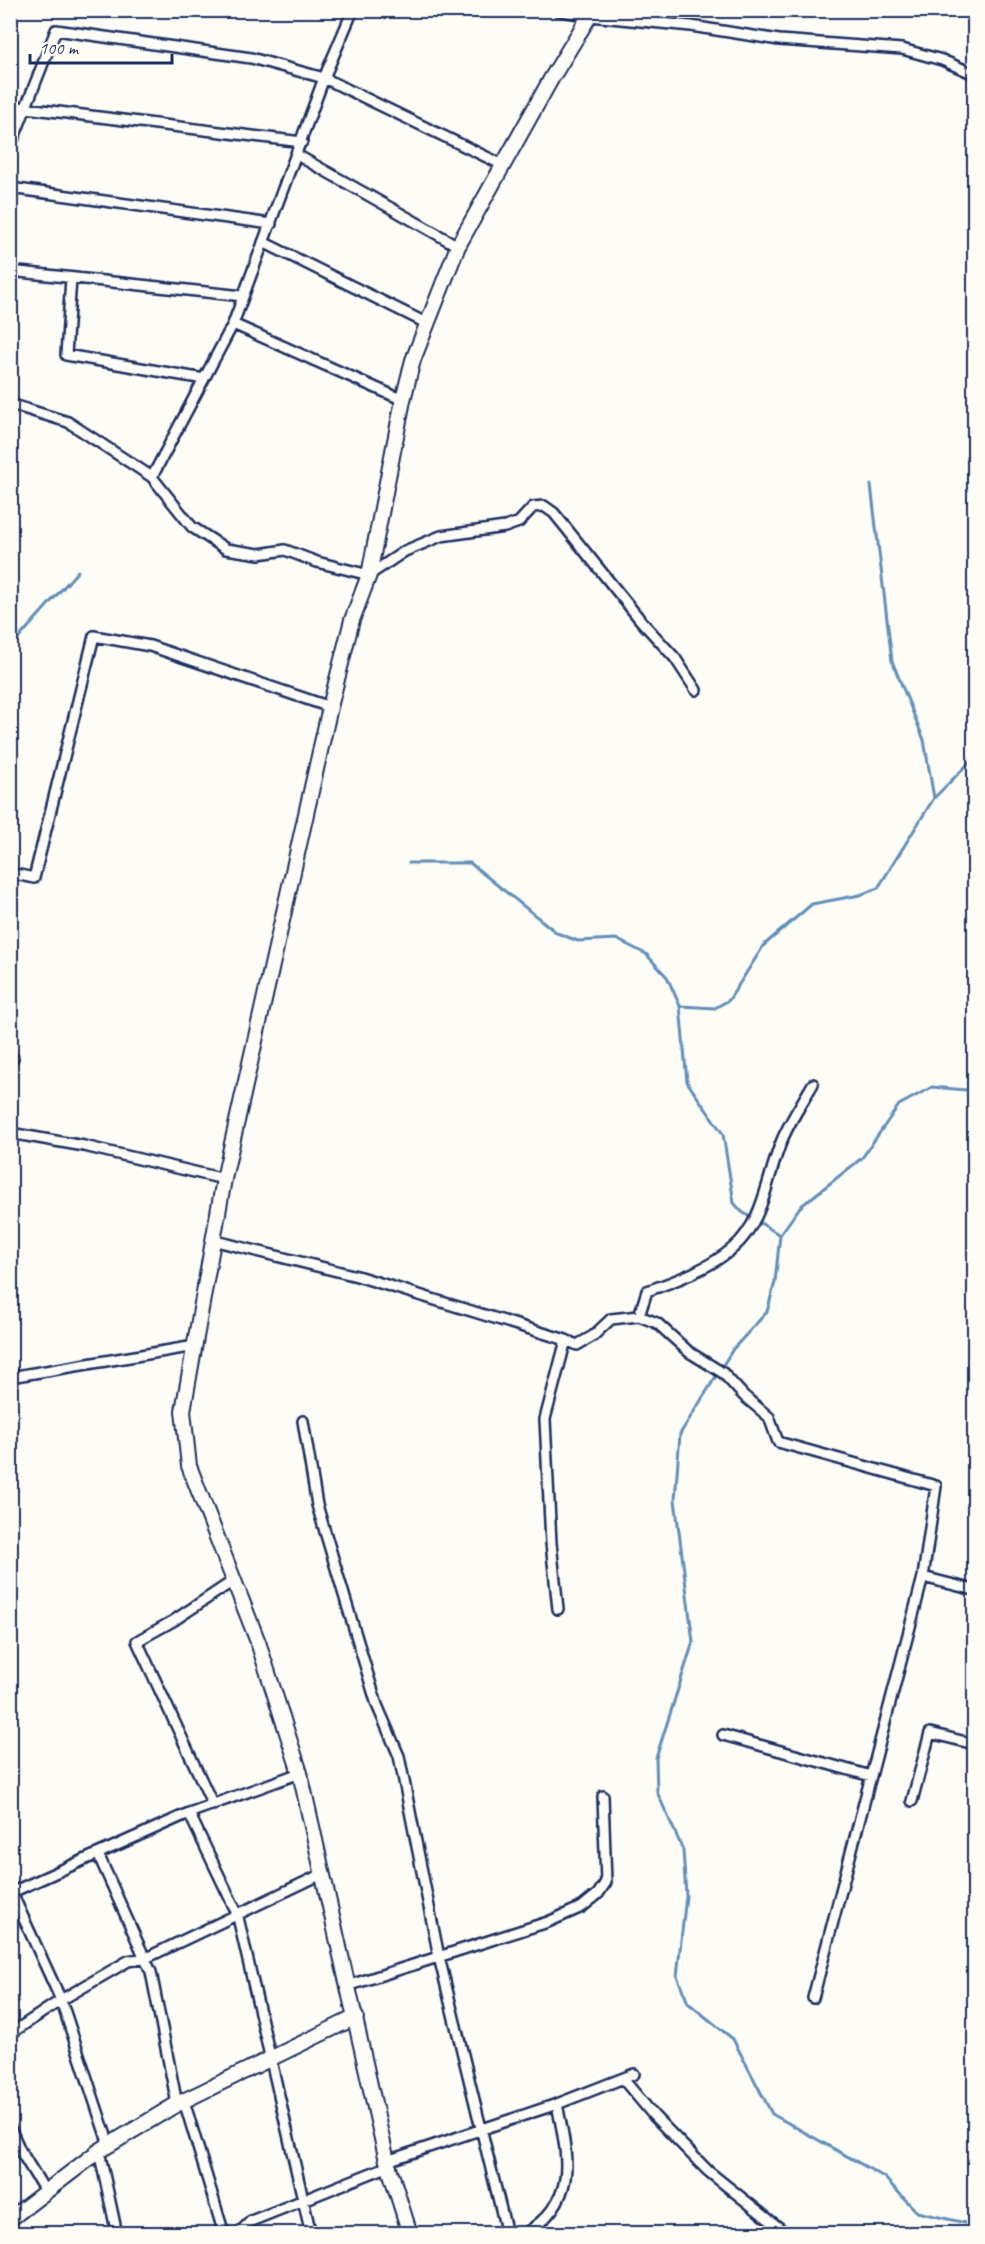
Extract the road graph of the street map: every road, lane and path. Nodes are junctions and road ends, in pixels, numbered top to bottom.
1 (353, 10) edge
2 (557, 10) edge
3 (592, 13) edge
4 (975, 74) edge
5 (324, 78) junction
6 (10, 106) edge
7 (25, 108) junction
8 (302, 141) junction
9 (10, 148) edge
10 (297, 154) junction
11 (503, 165) junction
12 (10, 188) edge
13 (271, 224) junction
14 (263, 242) junction
15 (458, 246) junction
16 (10, 271) edge
17 (71, 278) junction
18 (243, 296) junction
19 (426, 323) junction
20 (233, 324) junction
21 (204, 379) junction
22 (403, 400) junction
23 (10, 404) edge
24 (152, 477) junction
25 (369, 574) junction
26 (696, 690) dead end
27 (330, 707) junction
28 (10, 873) edge
29 (813, 1084) dead end
30 (10, 1134) edge
31 (224, 1179) junction
32 (212, 1240) junction
33 (639, 1316) junction
34 (566, 1340) junction
35 (195, 1346) junction
36 (10, 1377) edge
37 (303, 1421) dead end
38 (923, 1577) junction
39 (233, 1581) junction
40 (975, 1590) edge
41 (558, 1609) dead end
42 (723, 1735) dead end
43 (975, 1744) edge
44 (300, 1773) junction
45 (871, 1776) junction
46 (603, 1796) dead end
47 (912, 1801) dead end
48 (213, 1805) junction
49 (189, 1813) junction
50 (98, 1854) junction
51 (322, 1874) junction
52 (11, 1893) edge
53 (237, 1913) junction
54 (146, 1958) junction
55 (439, 1958) junction
56 (347, 1986) junction
57 (813, 1998) dead end
58 (61, 2000) junction
59 (356, 2017) junction
60 (10, 2034) edge
61 (270, 2058) junction
62 (634, 2074) dead end
63 (623, 2079) junction
64 (181, 2102) junction
65 (557, 2104) junction
66 (10, 2128) edge
67 (481, 2131) junction
68 (104, 2148) junction
69 (388, 2163) junction
70 (45, 2191) junction
71 (303, 2200) junction
72 (10, 2219) edge
73 (117, 2234) edge
74 (224, 2234) edge
75 (238, 2234) edge
76 (311, 2234) edge
77 (410, 2234) edge
78 (507, 2234) edge
79 (524, 2234) edge
80 (788, 2234) edge

1 - 5 street
2 - 3 street
3 - 4 street
3 - 11 street
5 - 7 street
5 - 8 street
5 - 11 street
6 - 7 street
7 - 8 street
7 - 9 street
8 - 10 street
10 - 13 street
10 - 15 street
11 - 15 street
12 - 13 street
13 - 14 street
14 - 18 street
14 - 19 street
15 - 19 street
16 - 17 street
17 - 18 street
17 - 21 street
18 - 20 street
19 - 22 street
20 - 21 street
20 - 22 street
21 - 24 street
22 - 25 street
23 - 24 street
24 - 25 street
25 - 26 street
25 - 27 street
27 - 28 street
27 - 31 street
29 - 33 street
30 - 31 street
31 - 32 street
32 - 34 street
32 - 35 street
33 - 34 street
33 - 38 street
34 - 41 street
35 - 36 street
35 - 39 street
37 - 55 street
38 - 40 street
38 - 45 street
39 - 44 street
39 - 48 street
42 - 45 street
43 - 47 street
44 - 48 street
44 - 51 street
45 - 57 street
46 - 55 street
48 - 49 street
49 - 50 street
49 - 53 street
50 - 52 street
50 - 54 street
51 - 53 street
51 - 56 street
52 - 58 street
53 - 54 street
53 - 61 street
54 - 58 street
54 - 64 street
55 - 56 street
55 - 67 street
56 - 59 street
58 - 60 street
58 - 68 street
59 - 61 street
59 - 69 street
61 - 64 street
61 - 71 street
62 - 63 street
63 - 65 street
63 - 80 street
64 - 68 street
64 - 74 street
65 - 67 street
65 - 79 street
66 - 70 street
67 - 69 street
67 - 78 street
68 - 70 street
68 - 73 street
69 - 71 street
69 - 77 street
70 - 72 street
71 - 75 street
71 - 76 street

